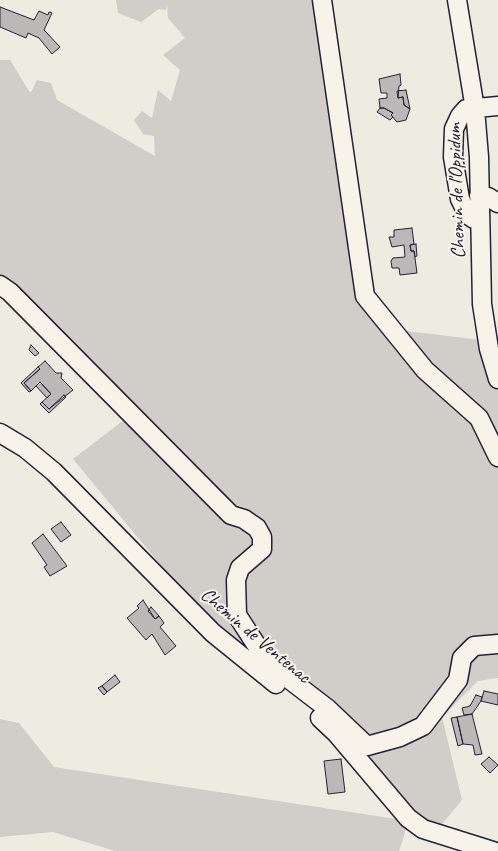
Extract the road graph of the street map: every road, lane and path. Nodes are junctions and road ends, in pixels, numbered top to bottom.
1 (322, 0) edge
2 (457, 0) edge
3 (498, 106) edge
4 (475, 109) junction
5 (479, 196) junction
6 (498, 202) edge
7 (480, 221) junction
8 (0, 285) edge
9 (498, 379) edge
10 (0, 433) edge
11 (498, 457) edge
12 (498, 644) edge
13 (493, 851) edge

1 - 11 street
2 - 4 street, Chemin de l'Oppidum
3 - 4 street
4 - 5 street, Chemin de l'Oppidum
4 - 7 street
5 - 6 street
5 - 7 street, Chemin de l'Oppidum
7 - 9 street, Chemin de l'Oppidum
8 - 12 street
10 - 13 street, Chemin de Ventenac

